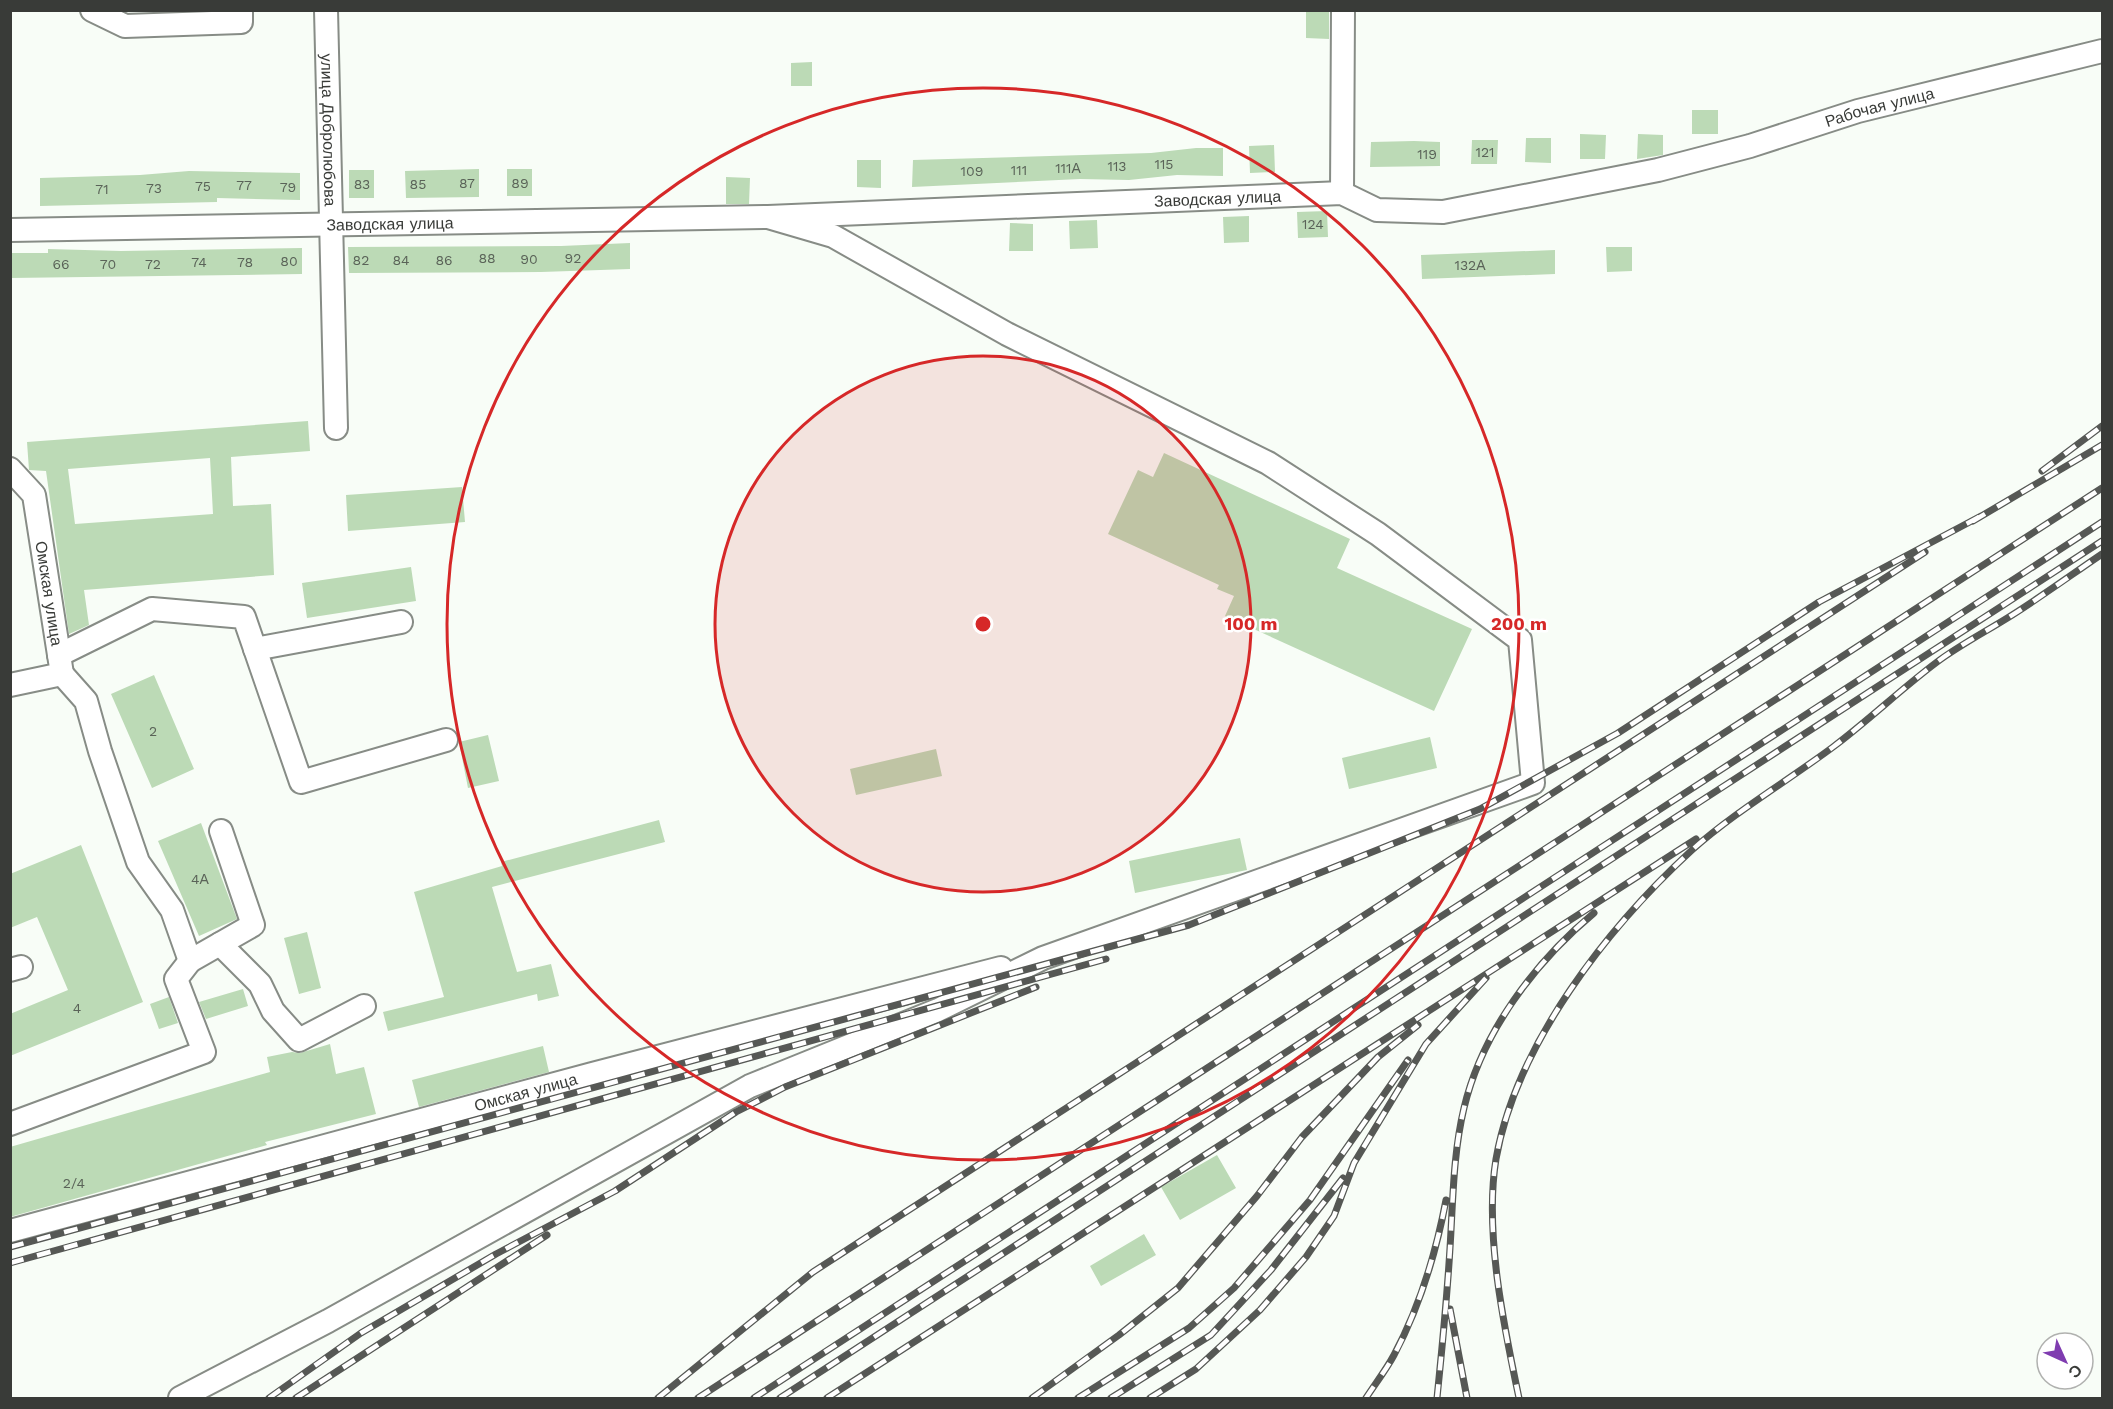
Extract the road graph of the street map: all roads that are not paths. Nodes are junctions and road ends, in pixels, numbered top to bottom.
1 (92, 10) edge
2 (241, 10) edge
3 (326, 10) edge
4 (1343, 10) edge
5 (2103, 51) edge
6 (1658, 170) joint
7 (1342, 193) junction
8 (768, 217) junction
9 (332, 225) junction
10 (10, 230) edge
11 (336, 428) dead end
12 (10, 470) edge
13 (401, 622) dead end
14 (255, 649) junction
15 (61, 664) junction
16 (10, 685) edge
17 (446, 740) dead end
18 (221, 831) dead end
19 (220, 944) junction
20 (1043, 958) junction
21 (190, 961) junction
22 (364, 1006) dead end
23 (10, 1124) edge
24 (10, 1231) edge
25 (180, 1398) edge

1 - 2 street
3 - 9 street, улица Добролюбова
4 - 7 street
5 - 6 street, Рабочая улица
6 - 7 street, Заводская улица
7 - 8 street, Заводская улица
8 - 9 street, Заводская улица
8 - 20 street, Заводская улица
9 - 10 street, Заводская улица
9 - 11 street, улица Добролюбова
12 - 15 street, Омская улица
13 - 14 street
14 - 15 street
14 - 17 street
15 - 16 street
15 - 21 street
18 - 19 street
19 - 21 street
19 - 22 street
20 - 24 street, Омская улица
20 - 25 street
21 - 23 street

